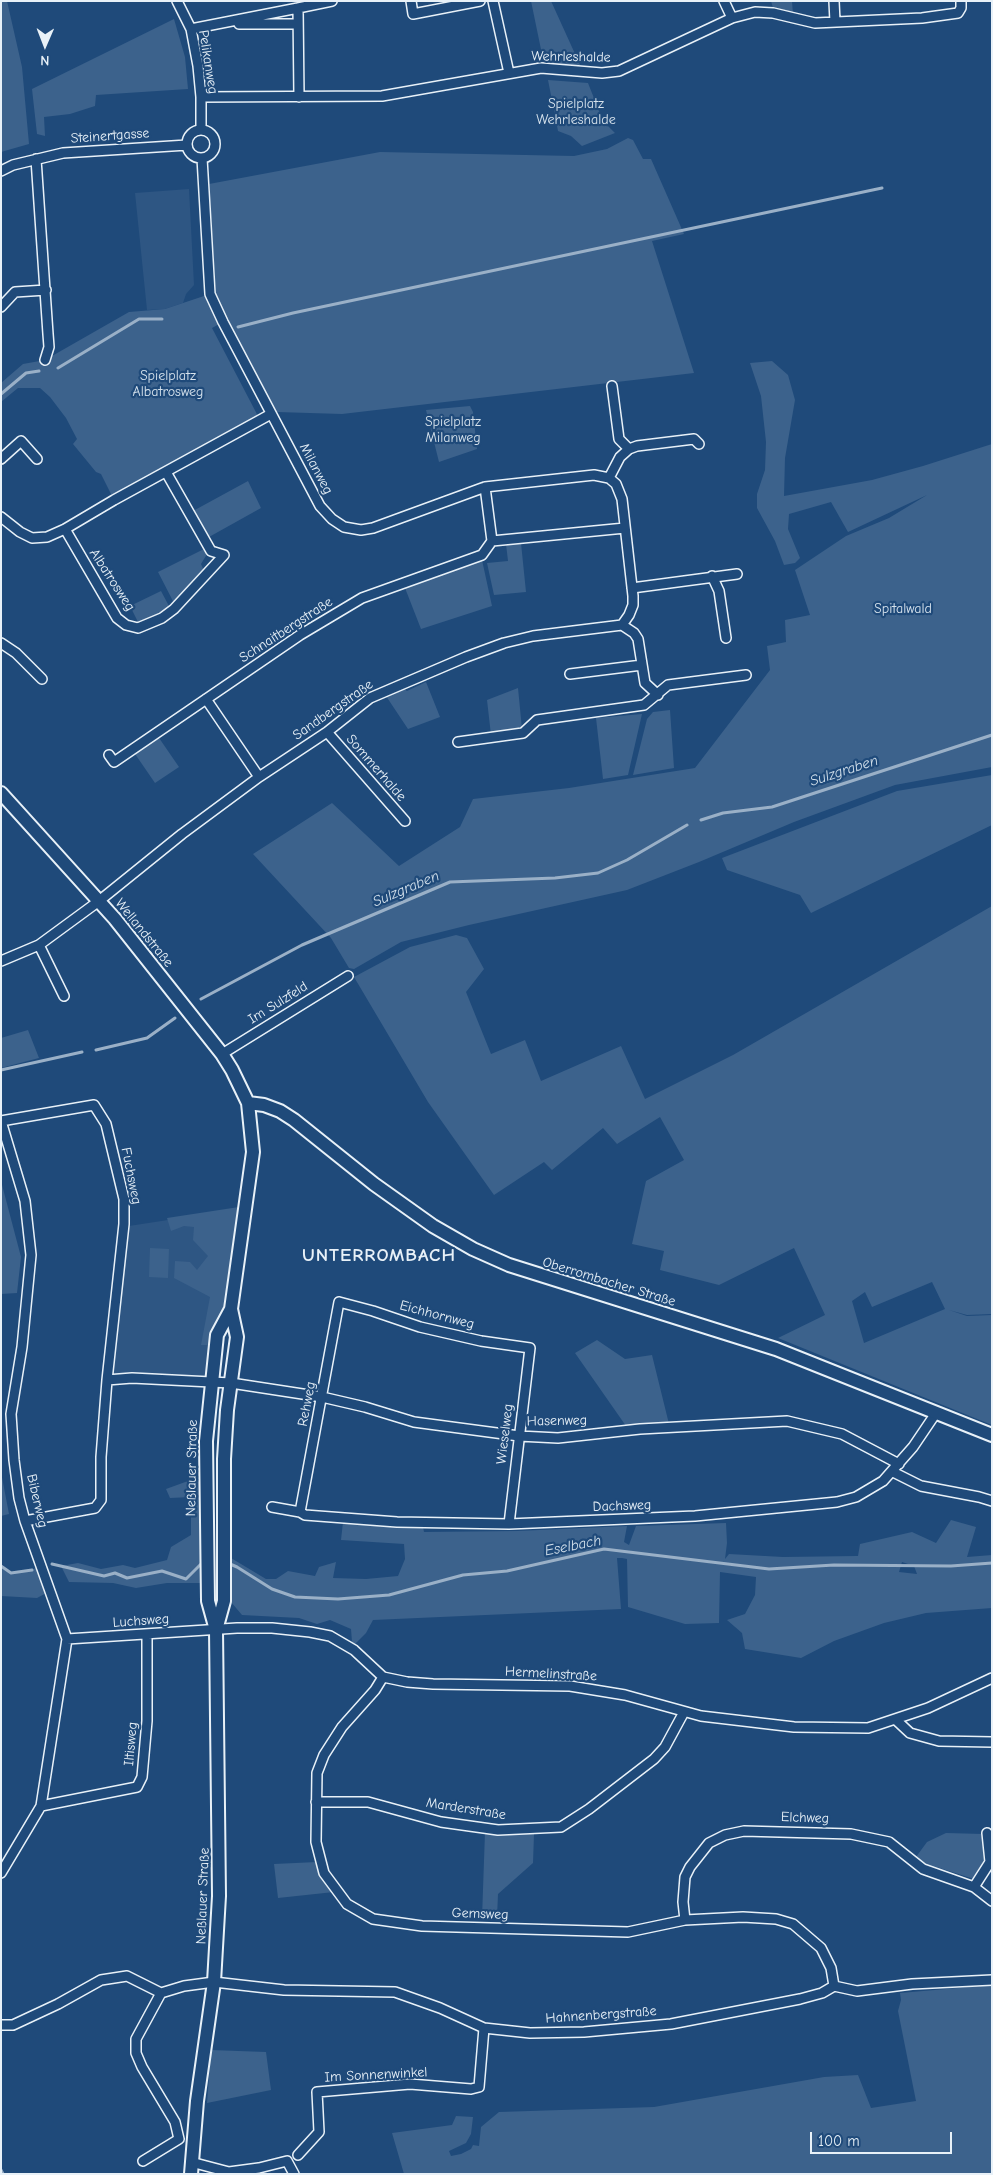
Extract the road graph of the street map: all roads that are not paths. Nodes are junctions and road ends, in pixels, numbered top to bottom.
1 (177, 1) edge
2 (332, 1) edge
3 (411, 1) edge
4 (480, 1) edge
5 (493, 1) edge
6 (724, 1) edge
7 (834, 1) edge
8 (961, 1) edge
9 (298, 8) junction
10 (732, 18) junction
11 (834, 22) junction
12 (218, 24) junction
13 (298, 24) junction
14 (191, 29) junction
15 (509, 73) junction
16 (201, 97) junction
17 (299, 97) junction
18 (201, 130) junction
19 (187, 144) junction
20 (202, 158) junction
21 (36, 159) junction
22 (1, 171) edge
23 (46, 290) junction
24 (1, 307) edge
25 (45, 360) dead end
26 (612, 386) dead end
27 (271, 414) junction
28 (699, 444) dead end
29 (628, 449) junction
30 (37, 458) dead end
31 (1, 459) edge
32 (166, 472) junction
33 (609, 478) junction
34 (485, 487) junction
35 (1, 517) edge
36 (625, 528) junction
37 (65, 529) junction
38 (492, 541) junction
39 (737, 574) dead end
40 (712, 576) junction
41 (632, 588) junction
42 (622, 625) junction
43 (726, 638) dead end
44 (1, 643) edge
45 (642, 665) junction
46 (570, 674) dead end
47 (746, 675) dead end
48 (42, 679) dead end
49 (658, 695) junction
50 (206, 699) junction
51 (327, 732) junction
52 (458, 742) dead end
53 (109, 755) dead end
54 (259, 777) junction
55 (1, 793) edge
56 (405, 821) dead end
57 (99, 901) junction
58 (39, 945) junction
59 (1, 962) edge
60 (348, 976) dead end
61 (64, 996) dead end
62 (222, 1054) junction
63 (248, 1103) junction
64 (1, 1121) edge
65 (339, 1302) joint
66 (231, 1309) junction
67 (530, 1348) joint
68 (107, 1380) junction
69 (211, 1381) junction
70 (231, 1383) junction
71 (322, 1397) junction
72 (936, 1413) junction
73 (992, 1435) edge
74 (519, 1436) junction
75 (899, 1464) junction
76 (893, 1472) junction
77 (992, 1501) edge
78 (272, 1508) dead end
79 (300, 1512) junction
80 (26, 1521) junction
81 (509, 1524) junction
82 (216, 1630) junction
83 (147, 1635) junction
84 (67, 1639) junction
85 (383, 1677) junction
86 (992, 1678) edge
87 (684, 1712) junction
88 (895, 1719) junction
89 (992, 1742) edge
90 (316, 1802) junction
91 (41, 1806) junction
92 (987, 1833) dead end
93 (991, 1862) edge
94 (1, 1873) edge
95 (974, 1887) junction
96 (992, 1901) edge
97 (685, 1920) junction
98 (992, 1980) edge
99 (214, 1982) junction
100 (834, 1986) junction
101 (161, 1993) junction
102 (1, 2026) edge
103 (484, 2028) junction
104 (298, 2155) dead end
105 (143, 2161) dead end
106 (191, 2168) edge
107 (229, 2173) edge
108 (294, 2174) edge

1 - 14 street, Pelikanweg
2 - 9 street
3 - 4 street
5 - 15 street
6 - 10 street
7 - 11 street
8 - 11 street, Wehrleshalde
9 - 12 street
9 - 13 street
10 - 11 street, Wehrleshalde
10 - 15 street, Wehrleshalde
12 - 13 street
12 - 14 street
13 - 17 street
14 - 16 street, Pelikanweg
15 - 17 street, Wehrleshalde
16 - 17 street, Wehrleshalde
16 - 18 street, Pelikanweg
18 - 19 street
18 - 20 street
19 - 20 street
19 - 21 street, Steinertgasse
20 - 27 street, Milanweg
21 - 22 street, Steinertgasse
21 - 23 street
23 - 24 street
23 - 25 street
26 - 29 street
27 - 32 street
27 - 34 street, Milanweg
28 - 29 street
29 - 33 street
30 - 31 street
32 - 37 street
32 - 37 street, Albatrosweg
33 - 34 street, Milanweg
33 - 36 street
34 - 38 street
35 - 37 street
36 - 38 street
36 - 41 street
38 - 50 street, Schnaitbergstraße
39 - 40 street
40 - 41 street
40 - 43 street
41 - 42 street
42 - 45 street
42 - 51 street, Sandbergstraße
44 - 48 street
45 - 46 street
45 - 49 street
47 - 49 street
49 - 52 street
50 - 53 street, Schnaitbergstraße
50 - 54 street
51 - 54 street, Sandbergstraße
51 - 56 street, Sommerhalde
54 - 57 street, Sandbergstraße
55 - 57 main road, Wellandstraße
57 - 58 street, Sandbergstraße
57 - 62 main road, Wellandstraße
58 - 59 street, Sandbergstraße
58 - 61 street
60 - 62 street, Im Sulzfeld
62 - 63 main road, Wellandstraße
63 - 66 main road, Neßlauer Straße
63 - 72 main road, Oberrombacher Straße
64 - 68 street, Fuchsweg
64 - 80 street, Biberweg
65 - 67 street, Eichhornweg
65 - 71 street, Rehweg
66 - 69 main road, Neßlauer Straße
66 - 70 main road, Neßlauer Straße
67 - 74 street, Wieselweg
68 - 69 street
68 - 80 street, Fuchsweg
69 - 70 street, Hasenweg
69 - 82 main road, Neßlauer Straße
70 - 71 street, Hasenweg
70 - 82 main road, Neßlauer Straße
71 - 74 street, Hasenweg
71 - 79 street, Rehweg
72 - 73 main road, Oberrombacher Straße
72 - 75 street, Dachsweg
74 - 75 street, Hasenweg
74 - 81 street, Wieselweg
75 - 76 street, Dachsweg
76 - 77 street
76 - 81 street, Dachsweg
78 - 79 street, Dachsweg
79 - 81 street, Dachsweg
80 - 84 street, Biberweg
82 - 83 street, Luchsweg
82 - 85 street
82 - 99 main road, Neßlauer Straße
83 - 84 street, Luchsweg
83 - 91 street, Iltisweg
84 - 91 street, Biberweg
85 - 87 street, Hermelinstraße
85 - 90 street, Gemsweg
86 - 88 street, Hermelinstraße
87 - 88 street, Hermelinstraße
87 - 90 street, Marderstraße
88 - 89 street
90 - 97 street, Gemsweg
91 - 94 street, Biberweg
92 - 93 street
93 - 95 street
95 - 96 street, Elchweg
95 - 97 street, Elchweg
97 - 100 street, Gemsweg
98 - 100 street
99 - 101 street, Hahnenbergstraße
99 - 103 street, Hahnenbergstraße
99 - 106 main road, Neßlauer Straße
100 - 103 street, Hahnenbergstraße
101 - 102 street
101 - 105 street
103 - 104 street, Im Sonnenwinkel
106 - 107 street, Neßlauer Straße
107 - 108 street, Neßlauer Straße

